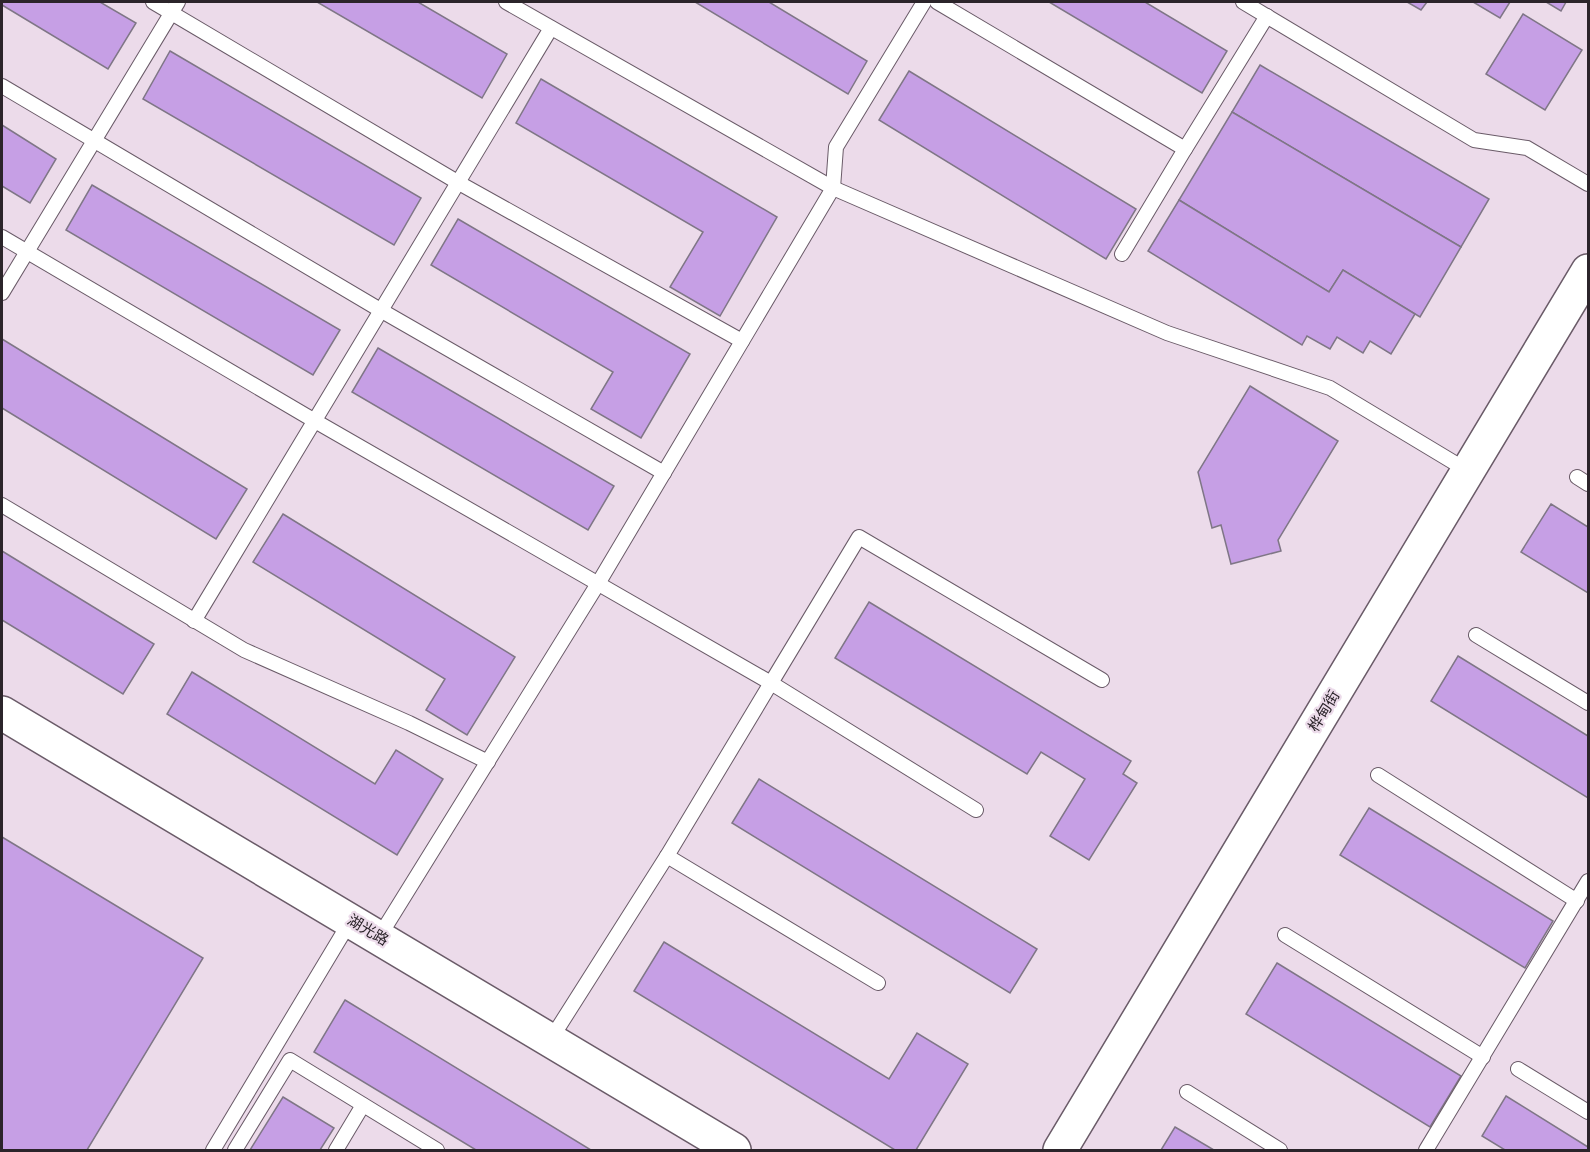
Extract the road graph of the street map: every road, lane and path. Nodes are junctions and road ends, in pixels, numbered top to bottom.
1 (153, 2) edge
2 (506, 2) edge
3 (924, 2) edge
4 (937, 2) edge
5 (1243, 2) edge
6 (175, 7) edge
7 (1267, 16) junction
8 (551, 28) junction
9 (2, 86) edge
10 (92, 142) junction
11 (1185, 149) junction
12 (459, 183) junction
13 (1588, 184) edge
14 (833, 188) junction
15 (2, 237) edge
16 (27, 251) junction
17 (1122, 254) dead end
18 (1588, 274) edge
19 (2, 293) edge
20 (382, 311) junction
21 (742, 341) junction
22 (315, 422) junction
23 (1468, 471) junction
24 (664, 473) junction
25 (2, 505) edge
26 (599, 582) junction
27 (194, 621) junction
28 (1476, 635) dead end
29 (1102, 680) dead end
30 (771, 683) junction
31 (1588, 703) edge
32 (2, 712) edge
33 (488, 762) junction
34 (1377, 775) dead end
35 (976, 810) dead end
36 (668, 856) junction
37 (1588, 881) edge
38 (1577, 901) junction
39 (351, 920) junction
40 (1285, 935) dead end
41 (379, 937) junction
42 (878, 983) dead end
43 (550, 1039) junction
44 (1483, 1057) junction
45 (1518, 1069) dead end
46 (1187, 1092) dead end
47 (363, 1105) junction
48 (1588, 1112) edge
49 (213, 1150) edge
50 (235, 1150) edge
51 (336, 1150) edge
52 (437, 1150) edge
53 (734, 1150) edge
54 (1060, 1150) edge
55 (1280, 1150) edge
56 (1426, 1150) edge

1 - 6 lane
2 - 8 lane
3 - 14 lane
4 - 11 lane
5 - 7 lane
6 - 10 lane
6 - 12 lane
7 - 11 lane
7 - 13 lane
8 - 12 lane
8 - 14 lane
9 - 10 lane
10 - 16 lane
10 - 20 lane
11 - 17 lane
12 - 20 lane
12 - 21 lane
14 - 21 lane
14 - 23 lane
15 - 16 lane
16 - 19 lane
16 - 22 lane
18 - 23 street, 桦甸街
20 - 22 lane
20 - 24 lane
21 - 24 lane
22 - 26 lane
22 - 27 lane
23 - 54 street, 桦甸街
24 - 26 lane
25 - 27 lane
26 - 30 lane
26 - 33 lane
27 - 33 lane
28 - 31 lane
29 - 30 lane
30 - 35 lane
30 - 36 lane
32 - 39 street, 湖光路
33 - 41 lane
34 - 38 lane
36 - 42 lane
36 - 43 lane
37 - 38 lane
38 - 44 lane
39 - 41 street, 湖光路
39 - 49 lane
40 - 44 lane
41 - 43 street, 湖光路
43 - 53 street, 湖光路
44 - 56 lane
45 - 48 lane
46 - 55 lane
47 - 50 lane
47 - 51 lane
47 - 52 lane

